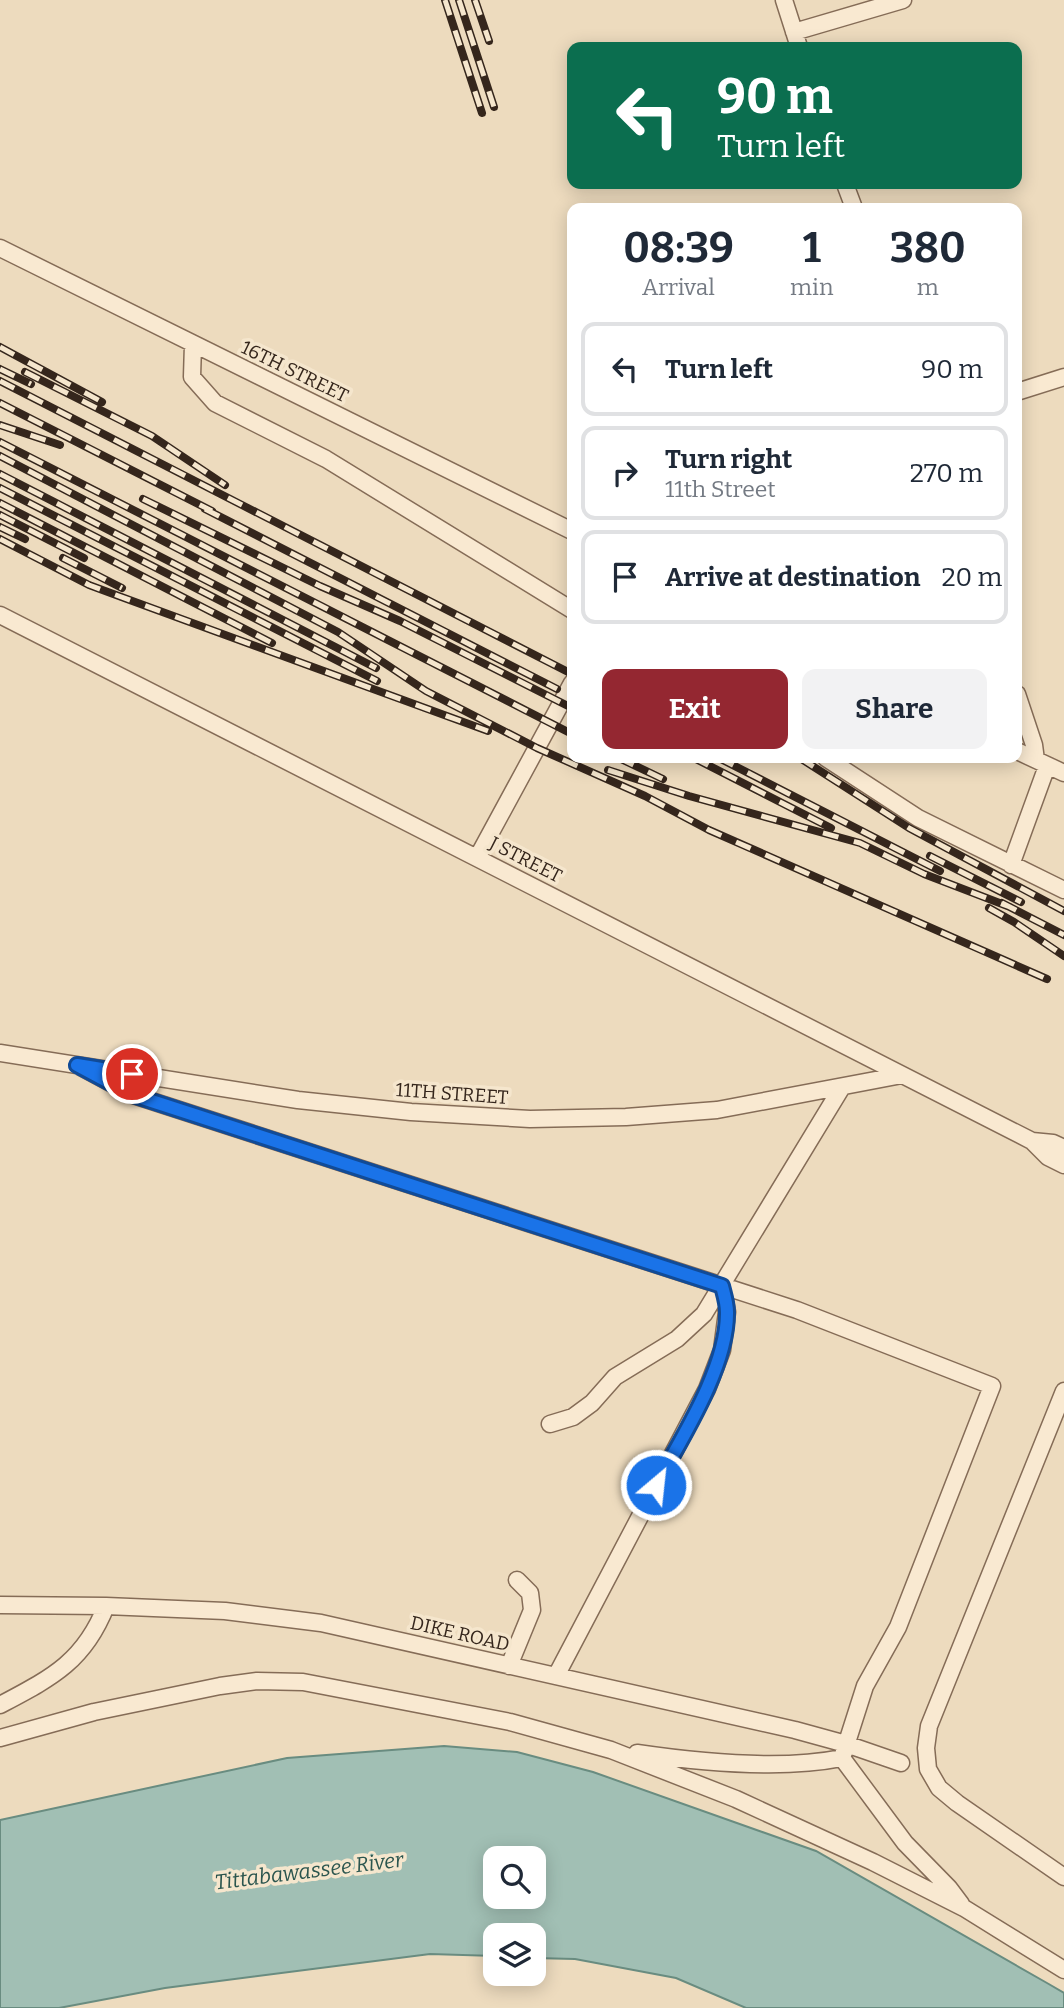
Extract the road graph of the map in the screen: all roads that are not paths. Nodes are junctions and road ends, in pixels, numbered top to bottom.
1 (784, 0) edge
2 (903, 0) edge
3 (797, 40) edge
4 (0, 248) edge
5 (193, 344) junction
6 (1064, 377) edge
7 (1022, 390) edge
8 (567, 529) edge
9 (567, 607) edge
10 (0, 615) edge
11 (567, 692) edge
12 (1022, 709) edge
13 (1022, 753) edge
14 (834, 763) edge
15 (1042, 763) junction
16 (1064, 774) edge
17 (477, 858) junction
18 (1011, 865) junction
19 (1064, 890) edge
20 (0, 1053) edge
21 (77, 1065) junction
22 (902, 1074) junction
23 (842, 1087) junction
24 (1032, 1141) junction
25 (1064, 1148) edge
26 (1064, 1165) edge
27 (722, 1286) junction
28 (1064, 1391) edge
29 (550, 1424) dead end
30 (517, 1580) dead end
31 (0, 1605) edge
32 (106, 1606) junction
33 (509, 1666) junction
34 (556, 1676) junction
35 (0, 1706) edge
36 (0, 1738) edge
37 (611, 1749) junction
38 (844, 1751) junction
39 (901, 1763) dead end
40 (1064, 1877) edge
41 (964, 1908) junction
42 (1064, 1970) edge

1 - 3 lane
2 - 3 lane
4 - 5 lane, 16TH STREET
5 - 8 lane, 16TH STREET
5 - 9 lane
6 - 7 lane
10 - 17 lane, J STREET
11 - 17 lane
12 - 15 lane
13 - 15 lane
14 - 18 lane
15 - 16 lane
15 - 18 lane
17 - 22 lane, J STREET
18 - 19 lane
20 - 21 lane, 11TH STREET
21 - 23 lane, 11TH STREET
21 - 27 lane
22 - 23 lane, 11TH STREET
22 - 24 lane, J STREET
23 - 27 lane
24 - 25 lane, J STREET
24 - 26 lane, J STREET
27 - 29 lane
27 - 34 lane
27 - 38 lane
28 - 40 lane
30 - 33 lane
31 - 32 lane, DIKE ROAD
32 - 33 lane, DIKE ROAD
32 - 35 lane
33 - 34 lane, DIKE ROAD
34 - 38 lane, DIKE ROAD
36 - 37 lane
37 - 38 lane
37 - 41 lane
38 - 39 lane, DIKE ROAD
38 - 41 lane
41 - 42 lane

